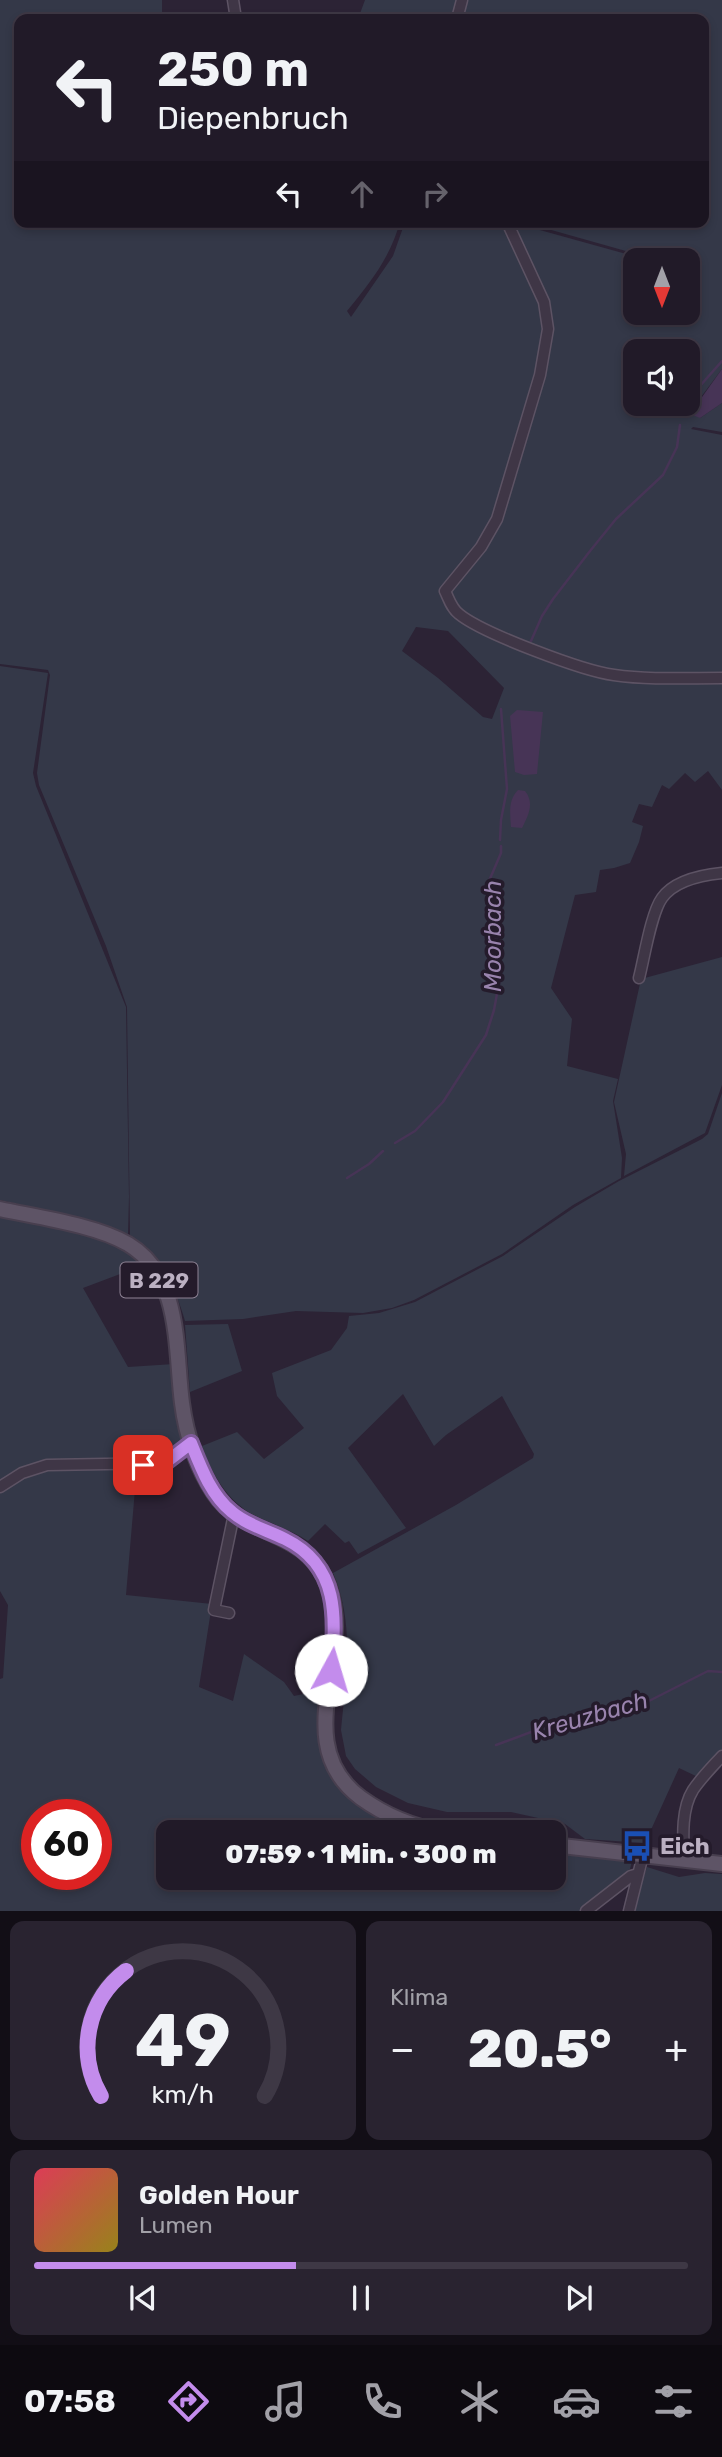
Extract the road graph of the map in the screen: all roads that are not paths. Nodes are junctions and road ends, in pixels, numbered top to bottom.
1 (510, 228) edge
2 (722, 678) edge
3 (722, 873) edge
4 (639, 978) dead end
5 (0, 1209) edge
6 (191, 1443) junction
7 (0, 1487) edge
8 (234, 1514) junction
9 (229, 1613) dead end
10 (722, 1756) edge
11 (401, 1820) edge
12 (566, 1846) edge
13 (643, 1855) junction
14 (684, 1860) junction
15 (722, 1864) edge
16 (639, 1874) junction
17 (586, 1911) edge
18 (629, 1911) edge

1 - 2 street
3 - 4 street
5 - 6 main road, B 229
6 - 7 street
6 - 8 main road, B 229
8 - 9 street
8 - 11 main road, B 229
10 - 14 street
12 - 13 main road
13 - 14 main road
13 - 16 street
14 - 15 main road
16 - 17 street
16 - 18 street

